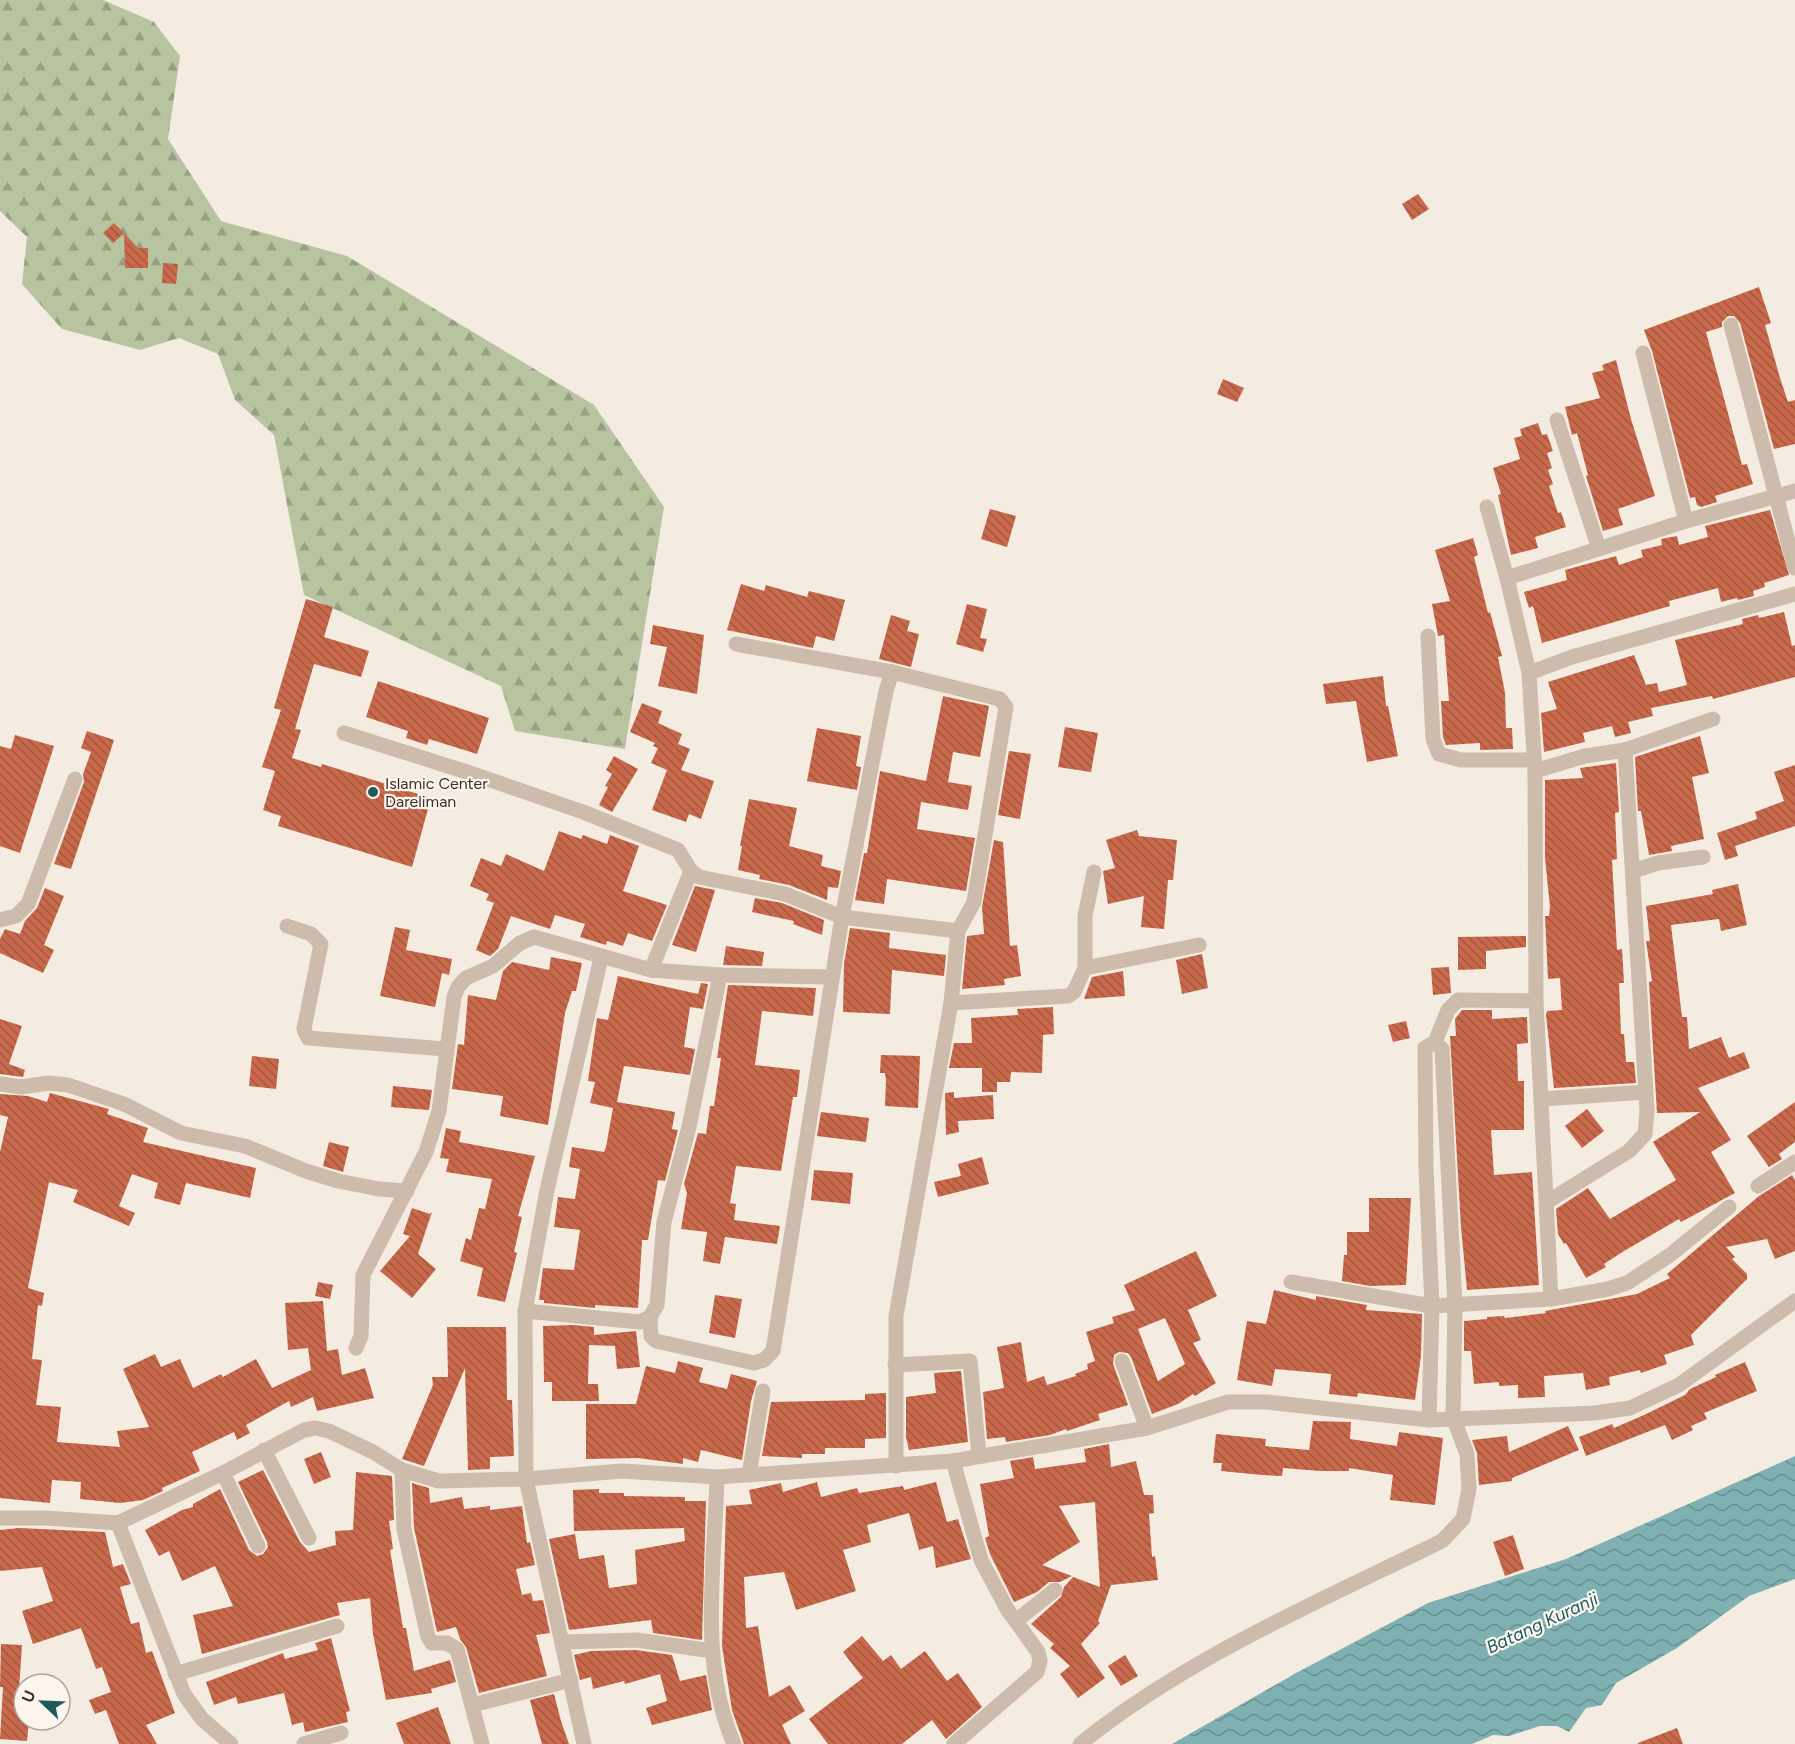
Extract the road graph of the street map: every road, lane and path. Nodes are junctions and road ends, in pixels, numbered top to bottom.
1 (1731, 325) dead end
2 (1643, 353) dead end
3 (1557, 420) dead end
4 (1795, 491) edge
5 (1777, 498) junction
6 (1487, 507) dead end
7 (1686, 521) junction
8 (1599, 549) junction
9 (1795, 568) edge
10 (1507, 578) junction
11 (1795, 594) edge
12 (1428, 636) dead end
13 (736, 644) dead end
14 (892, 672) junction
15 (1529, 673) junction
16 (1713, 719) dead end
17 (344, 733) dead end
18 (1625, 750) junction
19 (1535, 765) junction
20 (75, 779) dead end
21 (1703, 856) dead end
22 (691, 871) junction
23 (1633, 871) junction
24 (1094, 872) dead end
25 (842, 917) junction
26 (0, 920) edge
27 (287, 926) dead end
28 (958, 931) junction
29 (1199, 945) dead end
30 (601, 958) junction
31 (1085, 968) junction
32 (651, 970) junction
33 (720, 975) junction
34 (832, 977) junction
35 (1536, 1000) junction
36 (951, 1003) junction
37 (1435, 1042) junction
38 (445, 1049) junction
39 (0, 1084) edge
40 (1646, 1092) junction
41 (1542, 1099) junction
42 (1795, 1162) edge
43 (1446, 1168) junction
44 (1426, 1169) junction
45 (1758, 1186) dead end
46 (407, 1191) junction
47 (1547, 1202) junction
48 (1729, 1207) dead end
49 (1291, 1282) dead end
50 (1551, 1299) junction
51 (1795, 1302) edge
52 (1455, 1305) junction
53 (1432, 1306) junction
54 (525, 1311) junction
55 (650, 1317) junction
56 (356, 1347) dead end
57 (1122, 1361) dead end
58 (895, 1365) junction
59 (763, 1391) dead end
60 (1453, 1417) junction
61 (1429, 1420) junction
62 (1147, 1428) junction
63 (264, 1450) junction
64 (979, 1456) junction
65 (953, 1461) junction
66 (896, 1466) junction
67 (402, 1470) junction
68 (223, 1473) junction
69 (749, 1475) junction
70 (717, 1477) junction
71 (526, 1479) junction
72 (0, 1518) edge
73 (118, 1523) junction
74 (309, 1539) dead end
75 (258, 1546) dead end
76 (1055, 1590) dead end
77 (1017, 1620) junction
78 (337, 1626) dead end
79 (563, 1642) junction
80 (712, 1651) junction
81 (175, 1674) junction
82 (571, 1680) junction
83 (472, 1706) junction
84 (341, 1733) dead end
85 (231, 1744) edge
86 (304, 1744) edge
87 (482, 1744) edge
88 (584, 1744) edge
89 (734, 1744) edge
90 (954, 1744) edge
91 (1080, 1744) edge

1 - 5 street
2 - 7 street
3 - 8 street
4 - 5 street
5 - 7 street
5 - 9 street
6 - 10 street
7 - 8 street
8 - 10 street
10 - 15 street
11 - 15 street
12 - 19 street
13 - 14 street
14 - 25 street
14 - 28 street
15 - 19 street
16 - 18 street
17 - 22 street
18 - 19 street
18 - 23 street
19 - 35 street
20 - 26 street
21 - 23 street
22 - 25 street
22 - 32 street
23 - 40 street
24 - 31 street
25 - 28 street
25 - 34 street
27 - 38 street
28 - 36 street
29 - 31 street
30 - 32 street
30 - 38 street
30 - 54 street
31 - 36 street
32 - 33 street
33 - 34 street
33 - 55 street
34 - 55 street
35 - 37 street
35 - 41 street
36 - 58 street
37 - 43 street
37 - 44 street
38 - 46 street
39 - 46 street
40 - 41 street
40 - 47 street
41 - 47 street
42 - 45 street
43 - 44 street
43 - 52 street
44 - 53 street
46 - 56 street
47 - 50 street
48 - 50 street
49 - 53 street
50 - 52 street
51 - 60 street
52 - 53 street
52 - 60 street
53 - 61 street
54 - 55 street
54 - 71 street
57 - 62 street
58 - 64 street
58 - 66 street
59 - 69 street
60 - 61 street
60 - 91 street
61 - 62 street
62 - 64 street
63 - 67 street
63 - 68 street
63 - 74 street
64 - 65 street
65 - 66 street
65 - 77 street
66 - 69 street
67 - 71 street
67 - 83 street
68 - 73 street
68 - 75 street
69 - 70 street
70 - 71 street
70 - 80 street
71 - 79 street
72 - 73 street
73 - 81 street
76 - 77 street
77 - 90 street
78 - 81 street
79 - 80 street
79 - 82 street
80 - 89 street
81 - 85 street
82 - 83 street
82 - 88 street
83 - 87 street
84 - 86 street

